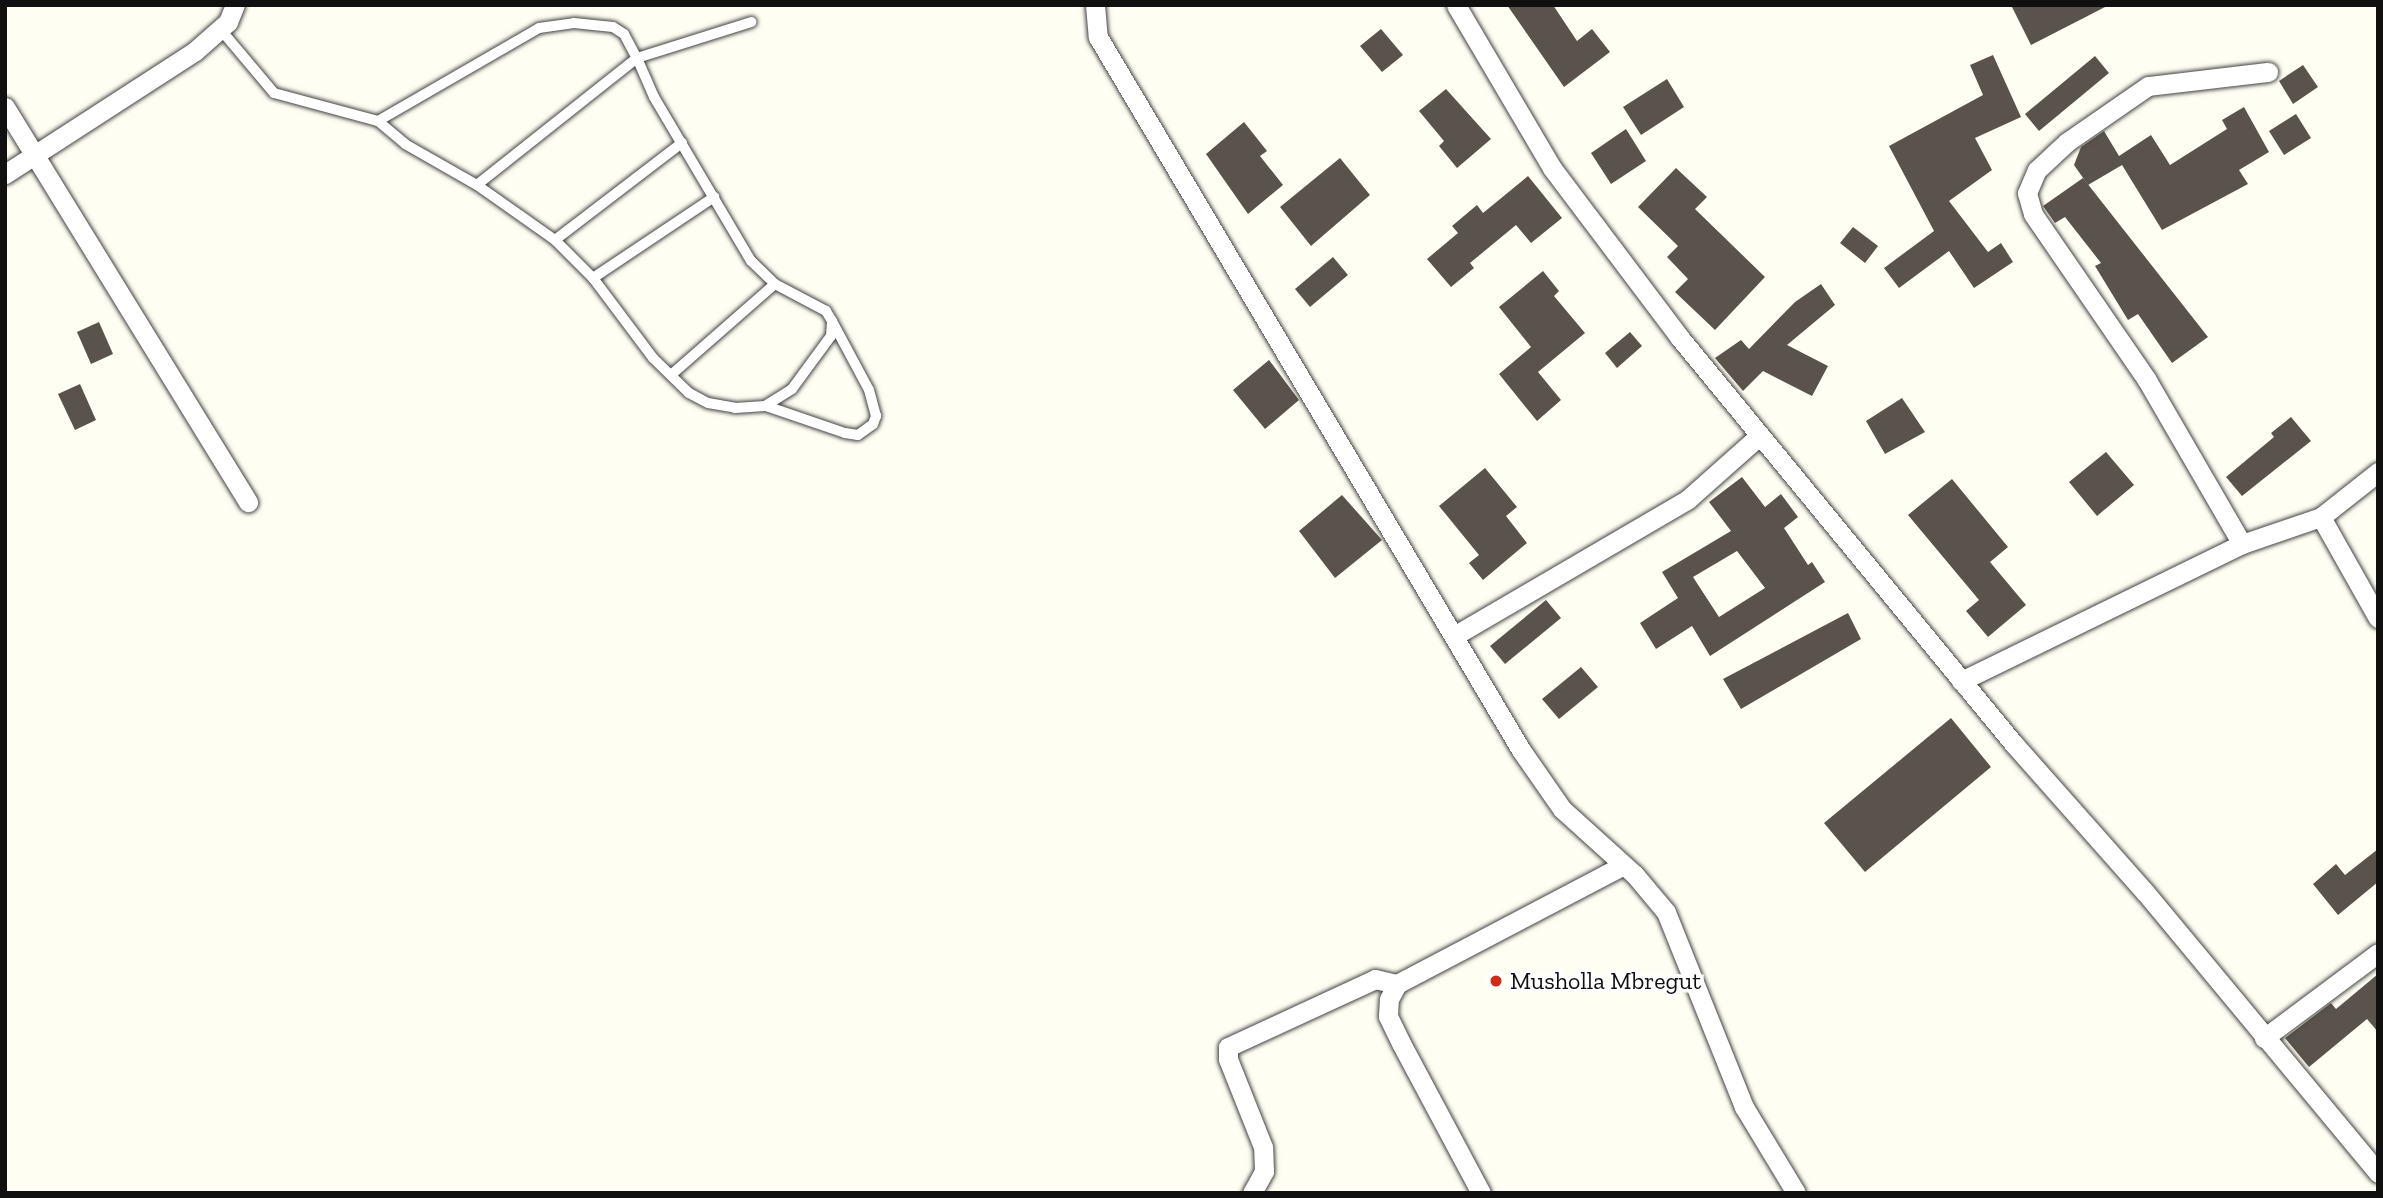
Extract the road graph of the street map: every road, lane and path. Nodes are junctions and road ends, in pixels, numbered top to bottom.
1 (235, 5) edge
2 (1095, 5) edge
3 (1456, 5) edge
4 (751, 22) dead end
5 (221, 30) junction
6 (637, 58) junction
7 (2268, 72) dead end
8 (5, 107) edge
9 (378, 121) junction
10 (682, 143) junction
11 (34, 154) junction
12 (5, 174) edge
13 (477, 185) junction
14 (713, 197) junction
15 (555, 240) junction
16 (593, 278) junction
17 (775, 284) junction
18 (832, 321) junction
19 (671, 375) junction
20 (765, 405) junction
21 (1759, 436) junction
22 (2378, 472) edge
23 (248, 502) dead end
24 (2320, 517) junction
25 (2242, 544) junction
26 (2378, 618) edge
27 (1454, 636) junction
28 (1961, 681) junction
29 (1622, 866) junction
30 (2378, 953) edge
31 (1397, 984) junction
32 (2264, 1038) junction
33 (2378, 1173) edge
34 (1251, 1193) edge
35 (1481, 1193) edge
36 (1796, 1193) edge

1 - 5 street
2 - 27 street
3 - 21 street
4 - 6 lane
5 - 9 lane
5 - 11 street
6 - 9 lane
6 - 10 lane
6 - 13 lane
7 - 25 street
8 - 11 street
9 - 13 lane
10 - 14 lane
10 - 15 lane
11 - 12 street
11 - 23 street
13 - 15 lane
14 - 16 lane
14 - 17 lane
15 - 16 lane
16 - 19 lane
17 - 18 lane
17 - 19 lane
18 - 20 lane
18 - 20 lane
19 - 20 lane
21 - 27 street
21 - 28 street
22 - 24 street
24 - 25 street
24 - 26 street
25 - 28 street
27 - 29 street
28 - 32 street
29 - 31 street
29 - 36 street
30 - 32 street
31 - 34 street
31 - 35 street
32 - 33 street

